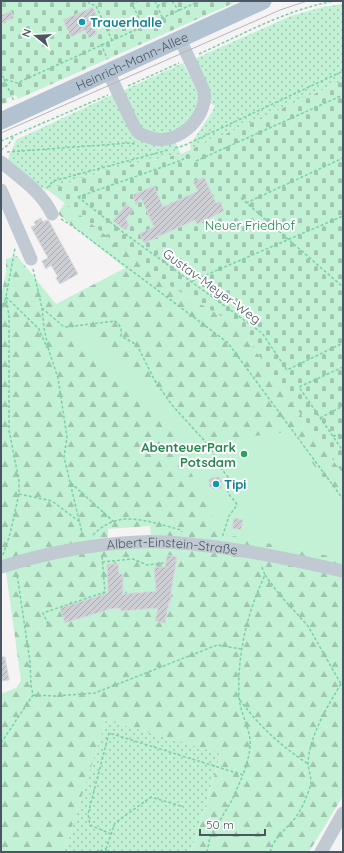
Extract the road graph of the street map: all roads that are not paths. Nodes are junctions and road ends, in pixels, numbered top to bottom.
1 (263, 1) edge
2 (180, 39) junction
3 (108, 66) junction
4 (1, 121) edge
5 (1, 162) edge
6 (1, 190) edge
7 (52, 214) road end
8 (30, 259) road end
9 (2, 563) edge
10 (343, 571) edge
11 (343, 813) edge
12 (322, 852) edge

1 - 2 main road, Heinrich-Mann-Allee
2 - 3 main road, Heinrich-Mann-Allee
2 - 3 street
3 - 4 main road, Heinrich-Mann-Allee
5 - 7 street
6 - 8 street
9 - 10 street, Albert-Einstein-Straße
11 - 12 street

